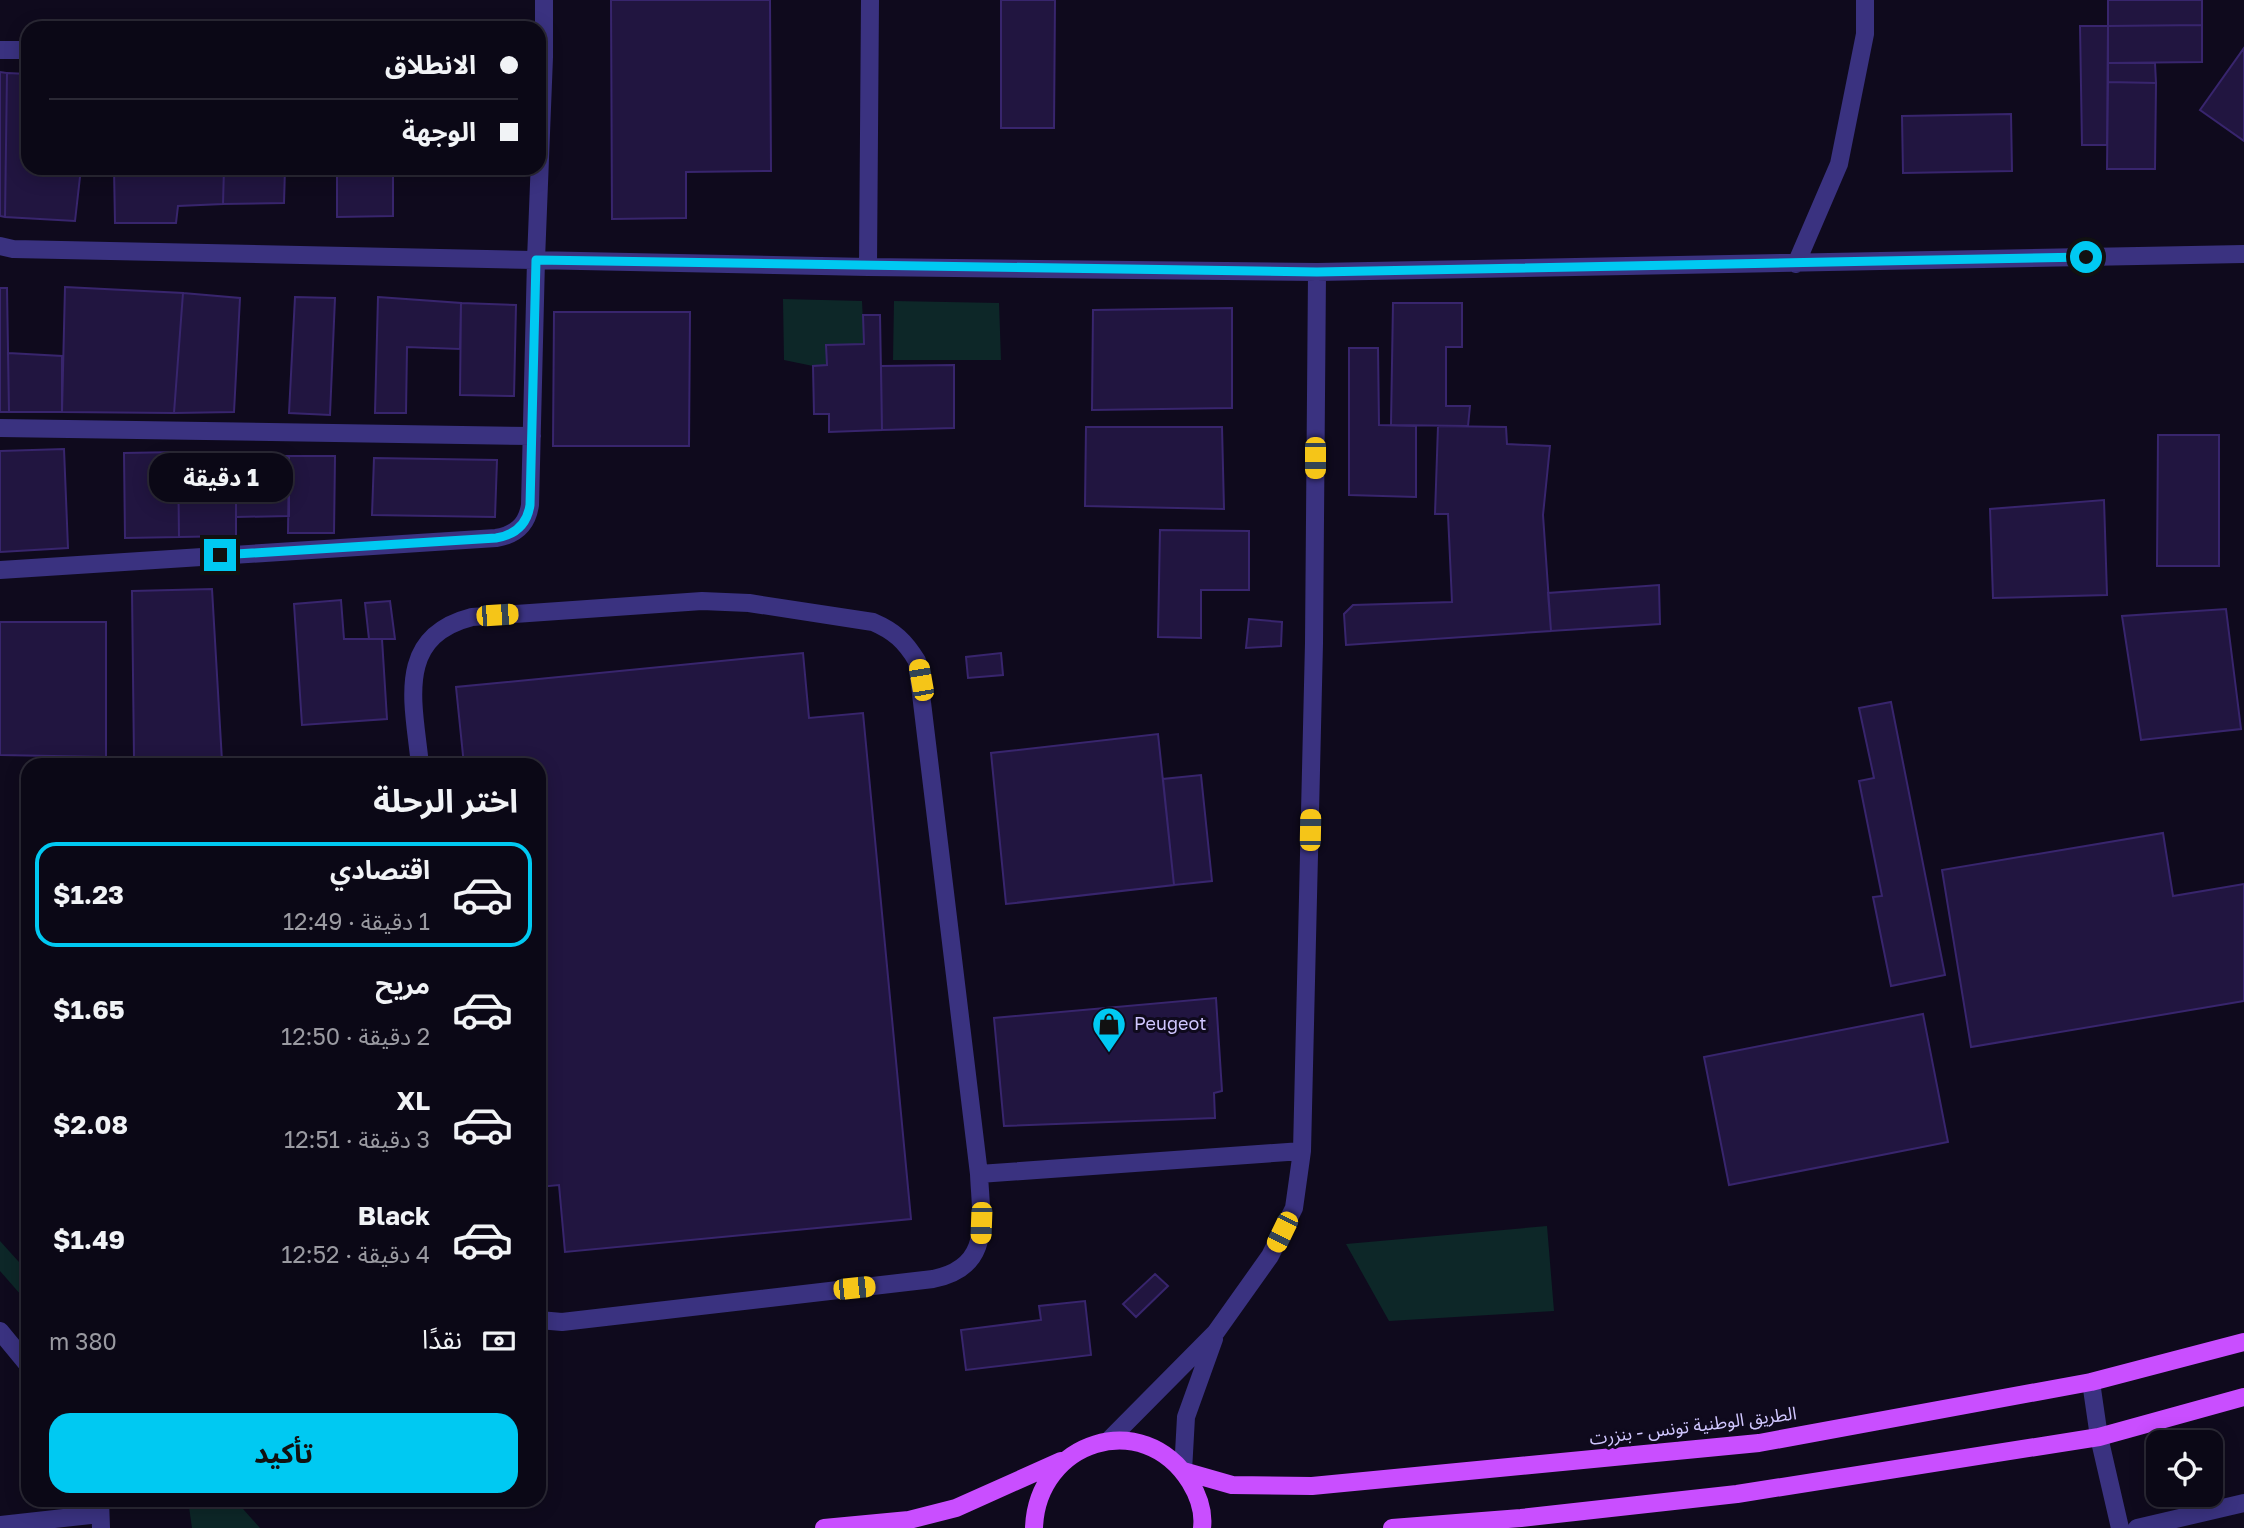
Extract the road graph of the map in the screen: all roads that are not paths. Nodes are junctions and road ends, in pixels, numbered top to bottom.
1 (544, 0) edge
2 (870, 0) edge
3 (1865, 0) edge
4 (543, 21) edge
5 (0, 50) edge
6 (21, 50) edge
7 (538, 175) edge
8 (0, 246) edge
9 (2244, 254) edge
10 (536, 260) junction
11 (1796, 264) junction
12 (868, 267) junction
13 (1317, 272) junction
14 (0, 428) edge
15 (532, 436) junction
16 (0, 570) edge
17 (419, 758) edge
18 (1302, 1151) junction
19 (979, 1174) junction
20 (546, 1321) edge
21 (0, 1331) edge
22 (1216, 1332) junction
23 (2244, 1342) edge
24 (21, 1357) edge
25 (2091, 1382) junction
26 (2244, 1397) edge
27 (2099, 1437) junction
28 (1108, 1441) junction
29 (1064, 1460) junction
30 (1183, 1471) junction
31 (2244, 1503) edge
32 (101, 1514) edge
33 (0, 1525) edge
34 (824, 1528) edge
35 (1034, 1528) edge
36 (1202, 1528) edge
37 (1392, 1528) edge
38 (2120, 1528) edge
39 (2137, 1528) edge

1 - 4 lane
2 - 12 lane
3 - 11 lane
5 - 6 lane
7 - 10 lane
8 - 10 lane
9 - 11 lane
10 - 12 lane
10 - 15 lane
11 - 13 lane
12 - 13 lane
13 - 18 lane
14 - 15 lane
15 - 16 lane
17 - 19 lane
18 - 19 lane
18 - 22 lane
19 - 20 lane
21 - 24 lane
22 - 28 lane
22 - 30 lane
23 - 25 main road, الطريق الوطنية تونس - بنزرت
25 - 27 lane
25 - 30 main road, الطريق الوطنية تونس - بنزرت
26 - 27 main road
27 - 37 main road
27 - 38 lane
28 - 29 main road
28 - 30 main road
29 - 34 main road
29 - 35 main road
30 - 36 main road
31 - 39 lane
32 - 33 lane

